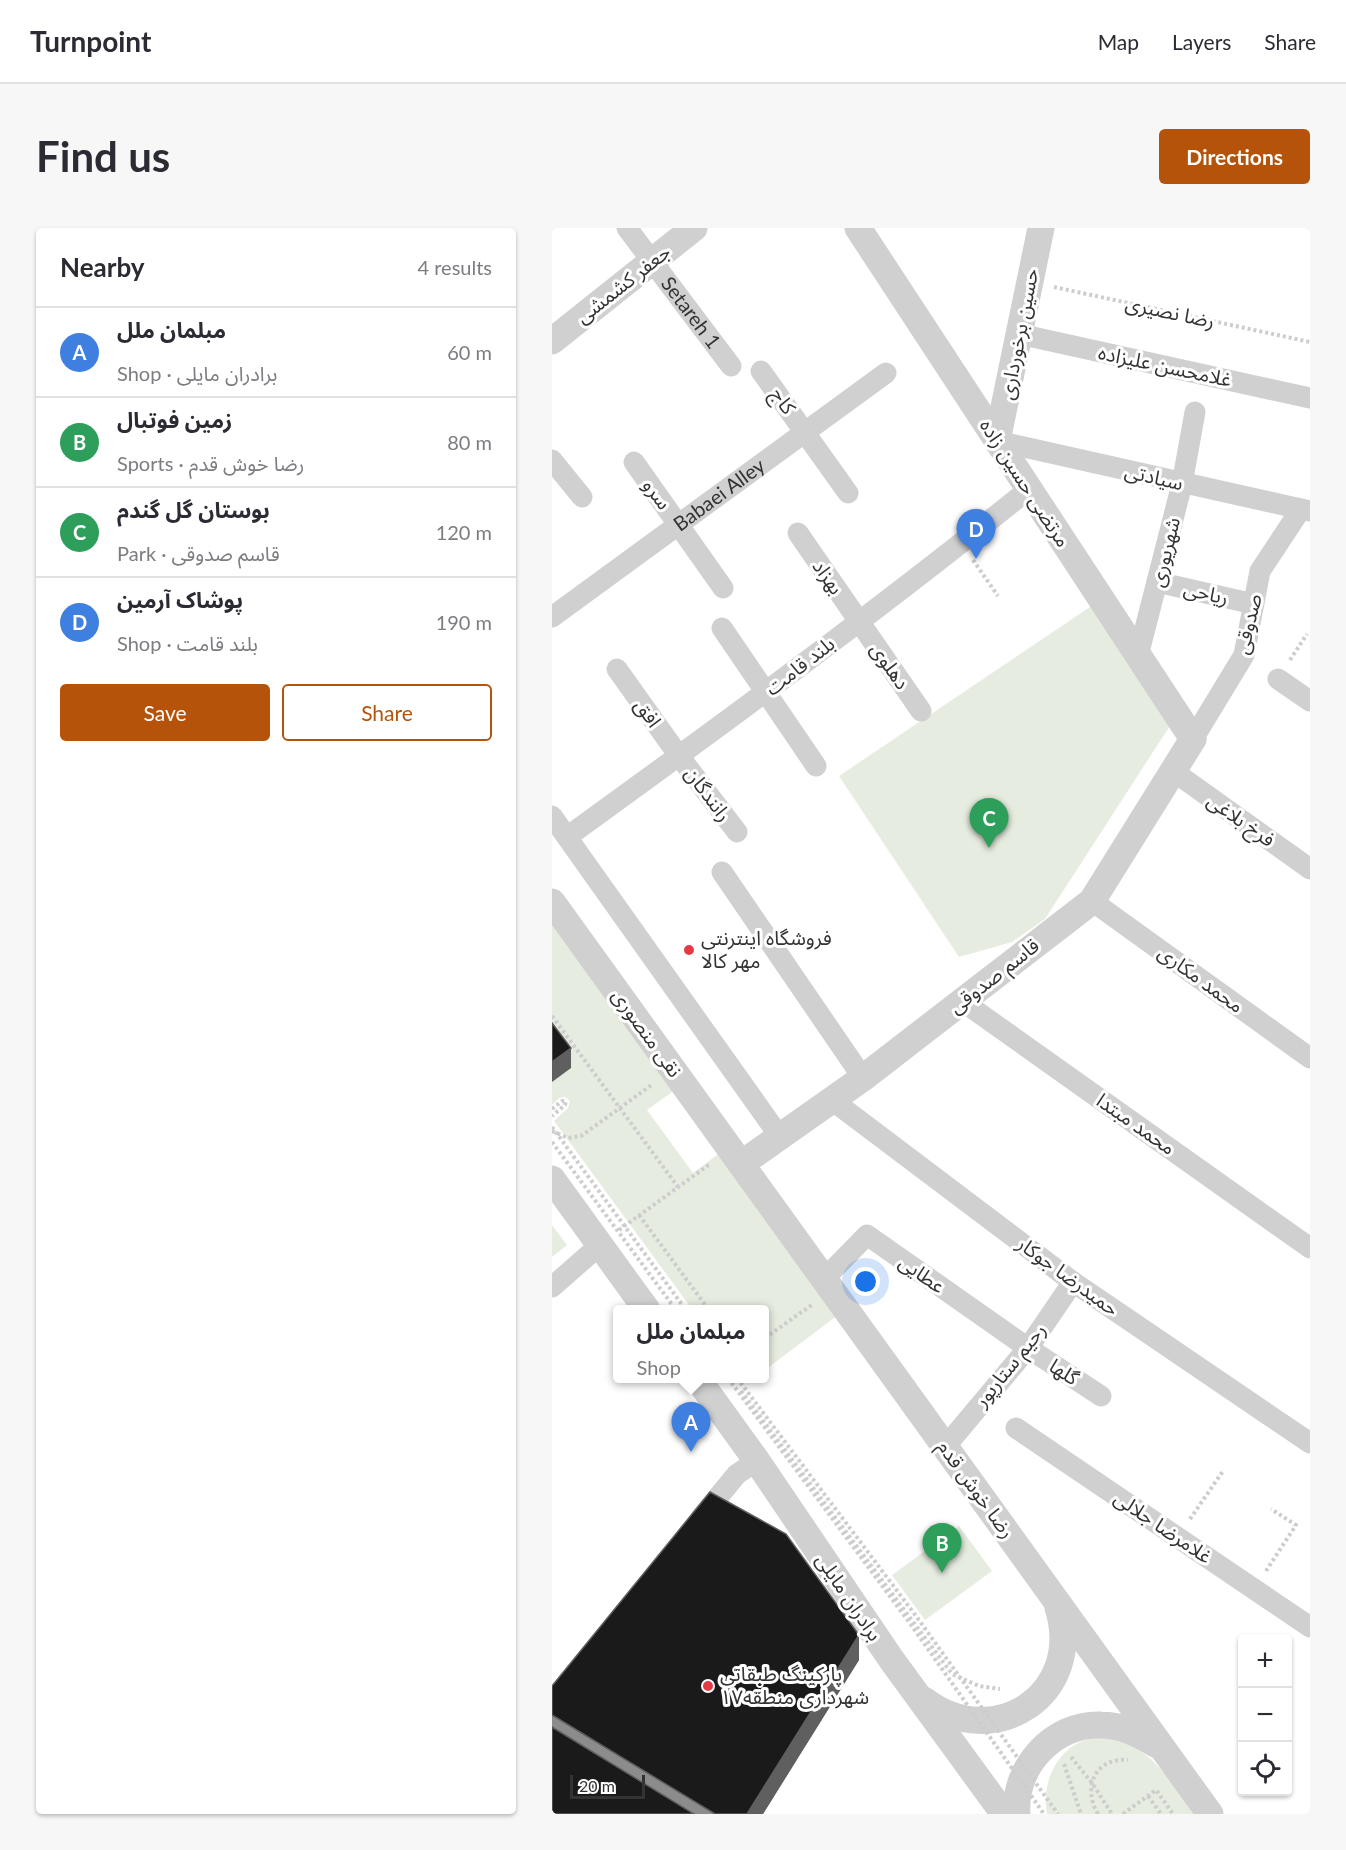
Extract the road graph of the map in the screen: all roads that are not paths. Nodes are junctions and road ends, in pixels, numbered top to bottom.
1 (627, 228) edge
2 (694, 228) edge
3 (858, 228) edge
4 (1041, 228) edge
5 (653, 260) junction
6 (1019, 334) junction
7 (552, 340) edge
8 (731, 366) dead end
9 (761, 371) dead end
10 (886, 373) dead end
11 (1310, 398) edge
12 (1195, 412) dead end
13 (806, 432) junction
14 (998, 441) junction
15 (552, 460) edge
16 (634, 462) dead end
17 (1182, 484) junction
18 (1029, 489) junction
19 (848, 493) dead end
20 (582, 497) dead end
21 (1306, 510) edge
22 (680, 525) junction
23 (798, 533) dead end
24 (1157, 582) junction
25 (723, 588) dead end
26 (1254, 604) junction
27 (552, 617) edge
28 (859, 621) junction
29 (722, 628) dead end
30 (1138, 656) junction
31 (617, 669) dead end
32 (1278, 678) road end
33 (766, 693) junction
34 (1310, 701) edge
35 (921, 711) dead end
36 (1193, 739) junction
37 (679, 756) junction
38 (816, 766) dead end
39 (1173, 771) junction
40 (552, 816) edge
41 (737, 832) dead end
42 (567, 837) junction
43 (1310, 869) edge
44 (722, 872) dead end
45 (1092, 901) junction
46 (552, 902) edge
47 (962, 1001) junction
48 (1310, 1058) edge
49 (862, 1078) junction
50 (832, 1100) junction
51 (780, 1137) junction
52 (736, 1157) junction
53 (552, 1179) edge
54 (600, 1245) junction
55 (1310, 1248) edge
56 (824, 1279) junction
57 (1073, 1282) junction
58 (552, 1287) edge
59 (643, 1305) edge
60 (1028, 1348) junction
61 (701, 1383) edge
62 (1101, 1396) dead end
63 (1016, 1428) dead end
64 (1310, 1443) edge
65 (945, 1447) junction
66 (757, 1461) junction
67 (686, 1536) edge
68 (1050, 1592) junction
69 (1310, 1627) edge
70 (907, 1681) junction
71 (1160, 1747) junction
72 (1004, 1814) edge
73 (1017, 1814) edge
74 (1209, 1814) edge

1 - 5 street, Setareh 1
2 - 5 street, جعفر کشمشی
3 - 14 street, مرتضی حسین زاده
4 - 6 street, حسین برخورداری
5 - 7 street, جعفر کشمشی
5 - 8 street, Setareh 1
6 - 11 street, غلامحسن علیزاده
6 - 14 street, حسین برخورداری
9 - 13 street, کاج
10 - 13 street, Babaei Alley
12 - 17 street, شهریوری
13 - 19 street, کاج
13 - 22 street, Babaei Alley
14 - 17 street, سیادتی
14 - 18 street, مرتضی حسین زاده
15 - 20 street
16 - 22 street, سرو
17 - 21 street, سیادتی
17 - 24 street, شهریوری
18 - 28 street, بلند قامت
18 - 30 street, مرتضی حسین زاده
21 - 26 street, صدوقی
22 - 25 street, سرو
22 - 27 street, Babaei Alley
23 - 28 street, بهزاد
24 - 26 street, ریاحی
24 - 30 street, شهریوری
26 - 36 street, صدوقی
28 - 33 street, بلند قامت
28 - 35 street, دهلوی
29 - 33 street
30 - 36 street, مرتضی حسین زاده
31 - 37 street, افق
32 - 34 street
33 - 37 street, بلند قامت
33 - 38 street
36 - 39 street, قاسم صدوقی
37 - 41 street, رانندگان
37 - 42 street, بلند قامت
39 - 43 street, فرخ بلاغی
39 - 45 street, قاسم صدوقی
40 - 42 street
42 - 51 street
44 - 49 street
45 - 47 street, قاسم صدوقی
45 - 48 street, محمد مکاری
46 - 52 street, نقی منصوری
47 - 49 street, قاسم صدوقی
47 - 55 street, محمد مبتدا
49 - 50 street, قاسم صدوقی
50 - 51 street, قاسم صدوقی
50 - 57 street, حمیدرضا جوکار
51 - 52 street, قاسم صدوقی
52 - 56 street, رضا خوش قدم
53 - 54 street
54 - 58 street
54 - 59 street
56 - 60 street, عطایی
56 - 65 street, رضا خوش قدم
57 - 60 street, رحیم ستارپور
57 - 64 street, حمیدرضا جوکار
60 - 62 street, گلها
60 - 65 street, رحیم ستارپور
61 - 66 street, برادران مایلی
63 - 69 street, غلامرضا جلالی
65 - 68 street, رضا خوش قدم
66 - 67 street
66 - 70 street, برادران مایلی
68 - 70 street
68 - 71 street, رضا خوش قدم
70 - 72 street, برادران مایلی
71 - 73 street
71 - 74 street, رضا خوش قدم

